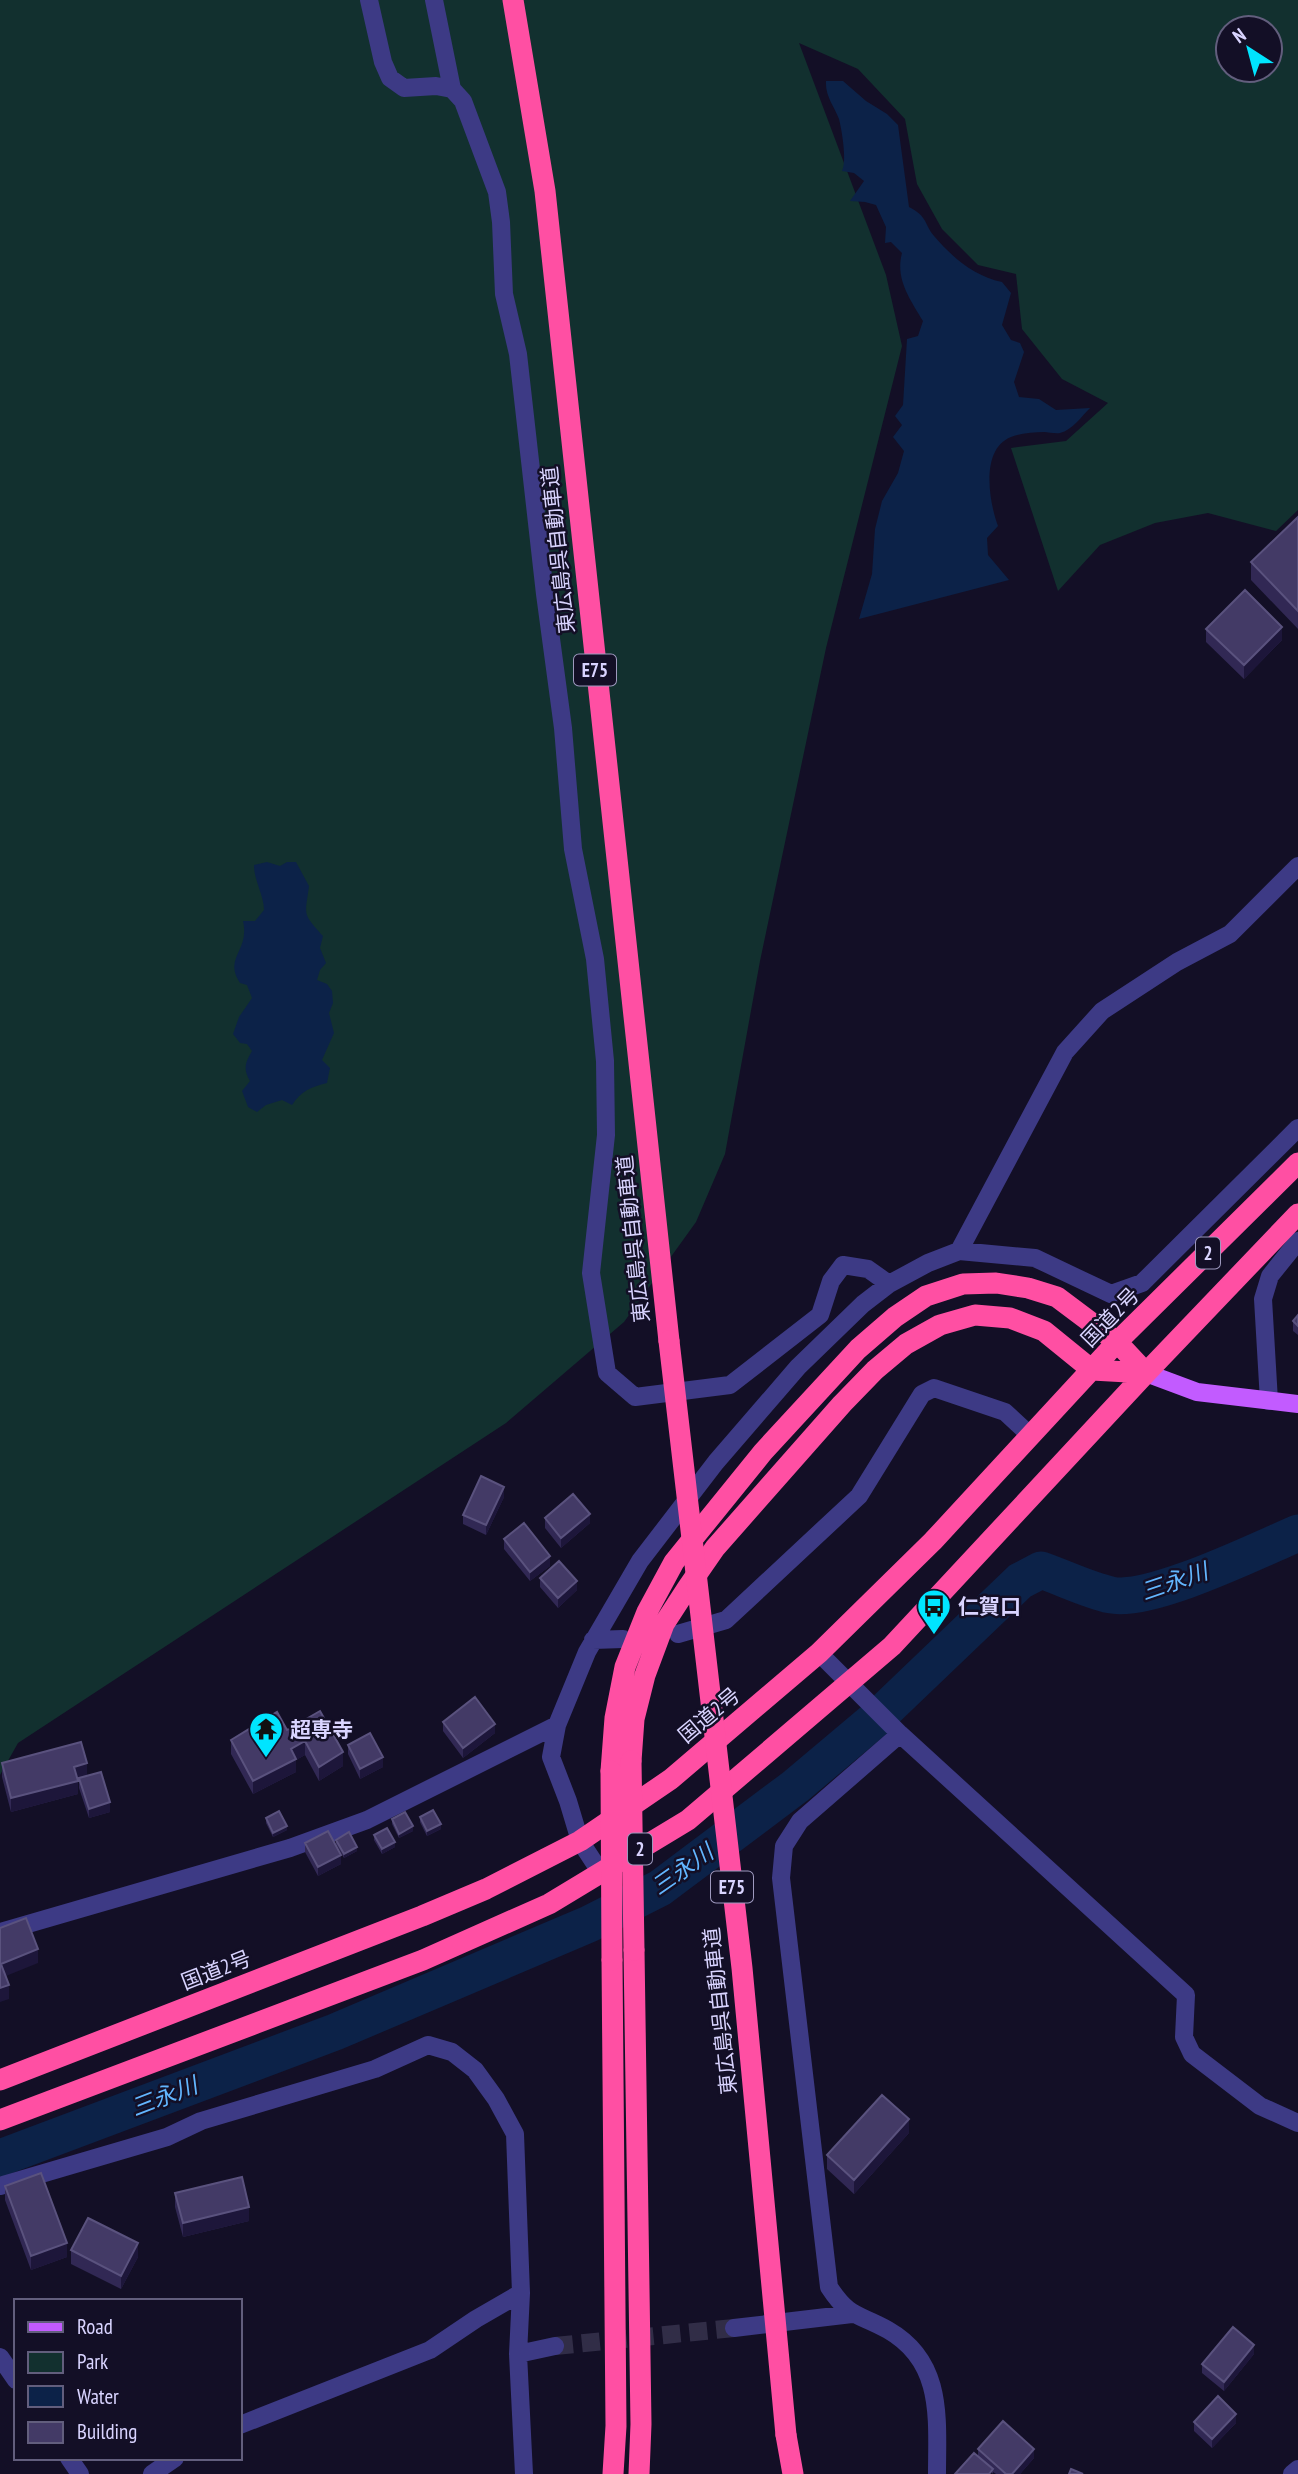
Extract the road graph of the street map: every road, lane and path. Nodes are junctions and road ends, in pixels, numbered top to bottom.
1 (369, 0) edge
2 (434, 0) edge
3 (513, 0) edge
4 (452, 89) junction
5 (1298, 866) edge
6 (1298, 1128) edge
7 (1298, 1163) edge
8 (1214, 1213) junction
9 (1298, 1214) edge
10 (1233, 1230) junction
11 (1298, 1241) edge
12 (959, 1251) junction
13 (889, 1284) junction
14 (1117, 1342) junction
15 (1092, 1370) junction
16 (1146, 1373) junction
17 (1269, 1401) junction
18 (1298, 1404) edge
19 (1031, 1436) junction
20 (678, 1634) dead end
21 (593, 1640) junction
22 (623, 1640) dead end
23 (819, 1653) junction
24 (850, 1683) junction
25 (557, 1725) junction
26 (900, 1734) junction
27 (580, 1842) junction
28 (601, 1872) junction
29 (0, 1932) edge
30 (0, 2080) edge
31 (0, 2120) edge
32 (1298, 2123) edge
33 (0, 2186) edge
34 (521, 2293) junction
35 (852, 2314) junction
36 (734, 2328) tunnel mouth
37 (555, 2346) tunnel mouth
38 (518, 2354) junction
39 (0, 2357) edge
40 (14, 2377) edge
41 (242, 2424) edge
42 (172, 2460) edge
43 (1298, 2469) edge
44 (152, 2474) edge
45 (524, 2474) edge
46 (613, 2474) edge
47 (639, 2474) edge
48 (791, 2474) edge
49 (937, 2474) edge
50 (1292, 2474) edge

1 - 4 street
2 - 4 street
3 - 48 highway, 東広島呉自動車道 / E75, bridge
4 - 13 street
5 - 12 street
6 - 8 street
7 - 10 highway, 国道2号 / 2
8 - 10 street
8 - 12 street
9 - 16 highway, 2
10 - 14 highway, 国道2号 / 2
11 - 17 street
12 - 13 street
13 - 21 street
14 - 15 highway, 国道2号 / 2
14 - 16 highway
14 - 46 highway, bridge
15 - 16 highway
15 - 19 highway, 国道2号 / 2
15 - 47 highway, bridge
16 - 17 main road
16 - 24 highway, 2
17 - 18 main road
19 - 20 street
19 - 23 highway, 国道2号 / 2
21 - 22 street
21 - 25 street
23 - 24 street
23 - 27 highway, 国道2号 / 2
24 - 26 street
24 - 28 highway, 2
25 - 27 street
25 - 29 street
26 - 32 street
26 - 35 street
27 - 28 street
27 - 30 highway, 国道2号 / 2
28 - 31 highway, 2
33 - 34 street
34 - 38 street
34 - 41 street
35 - 36 street
35 - 49 street
37 - 38 street
38 - 45 street
39 - 40 street
42 - 44 street
43 - 50 street

